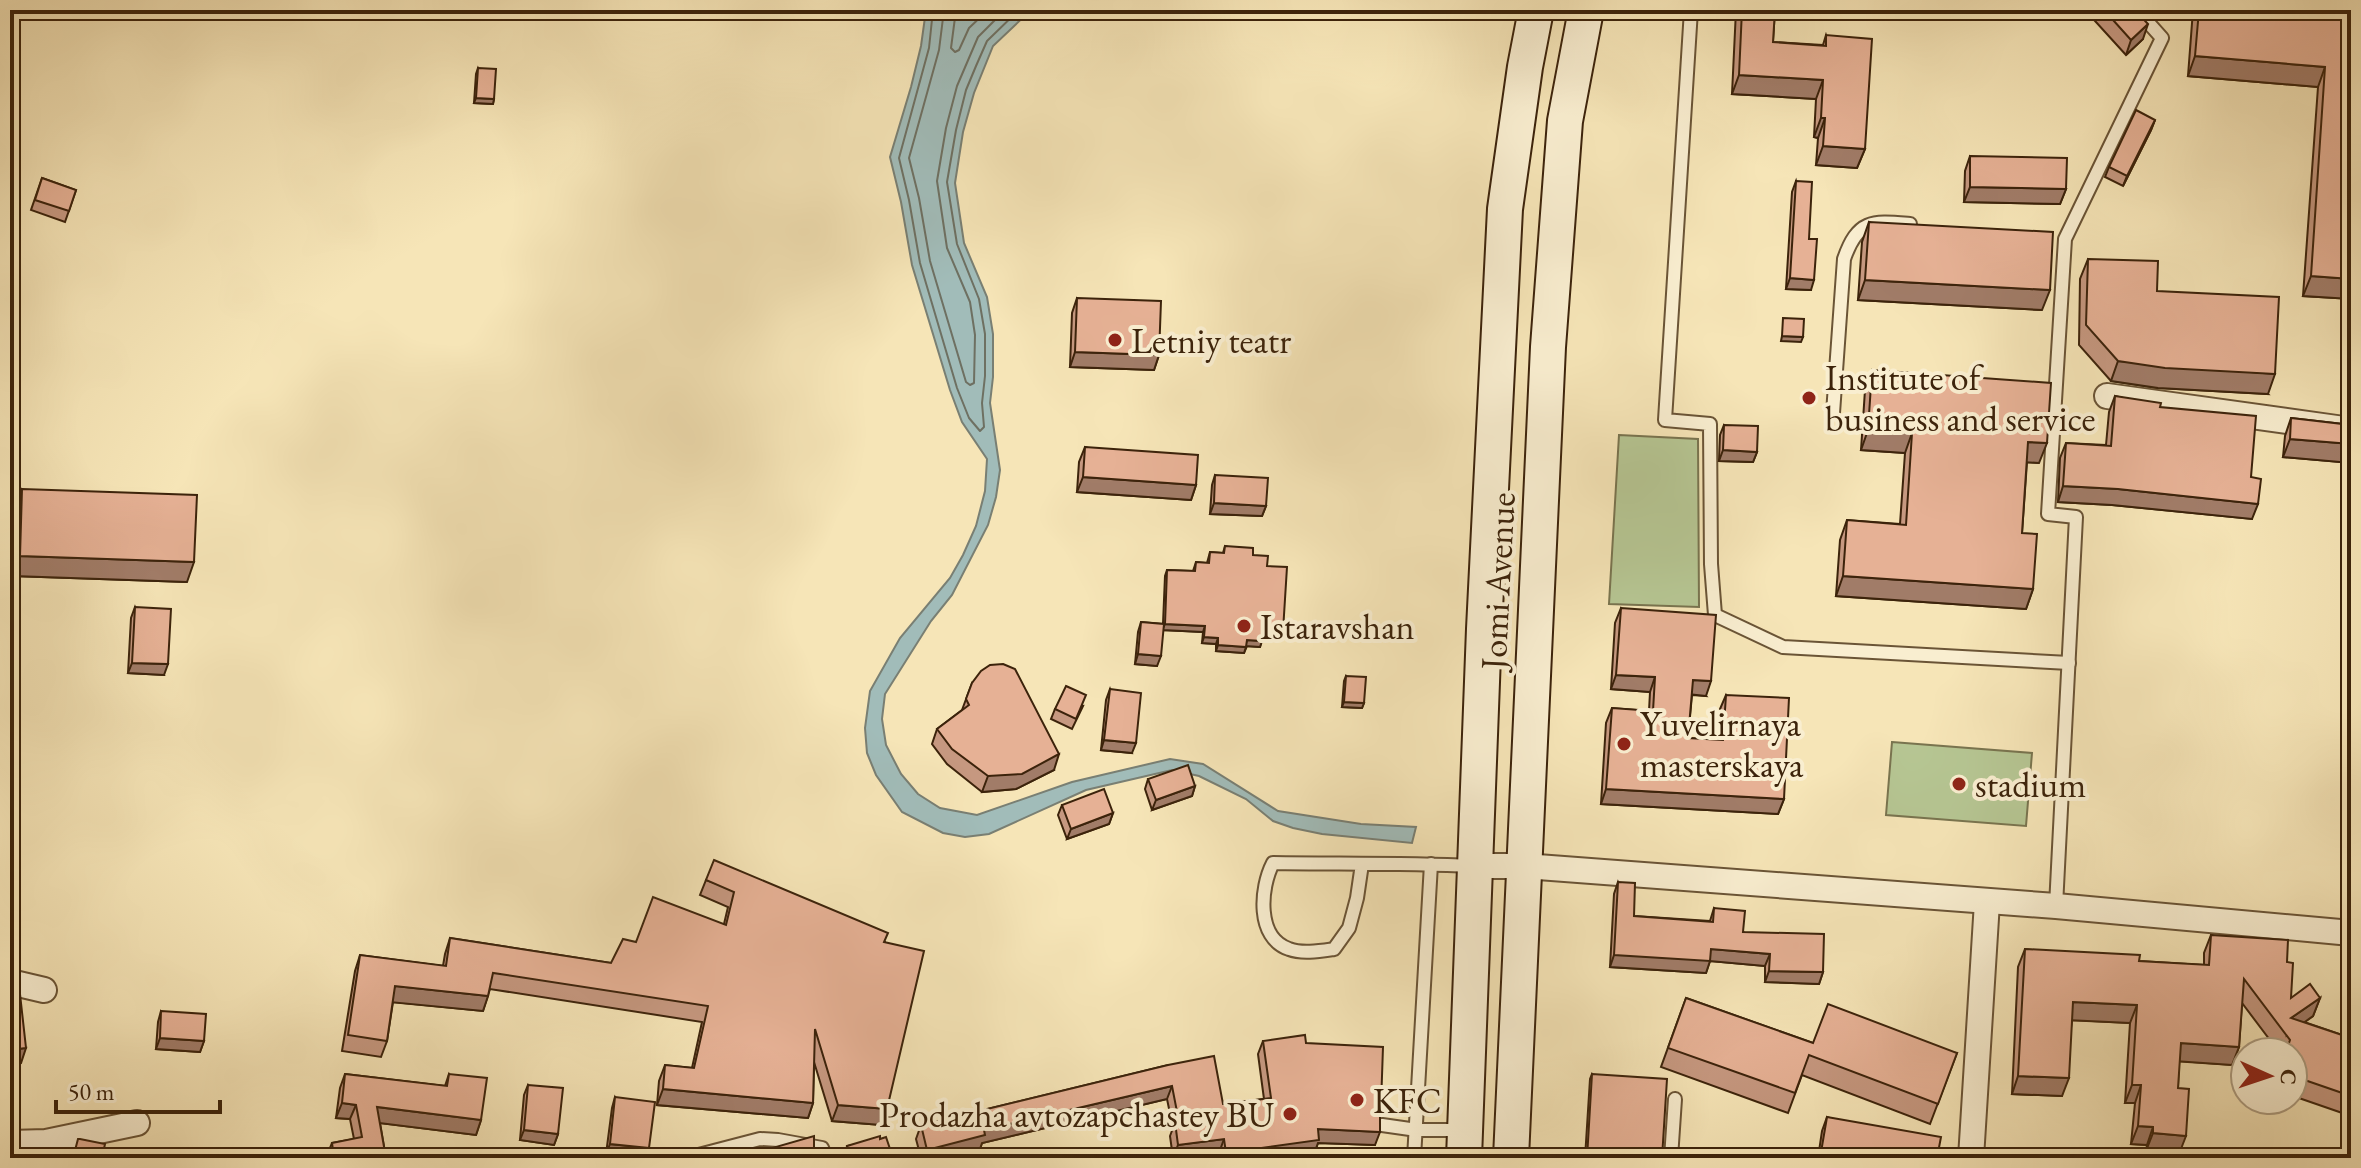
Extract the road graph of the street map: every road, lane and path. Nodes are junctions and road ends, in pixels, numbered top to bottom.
1 (1536, 10) edge
2 (1586, 10) edge
3 (1691, 10) edge
4 (2137, 10) edge
5 (1927, 226) edge
6 (2049, 238) edge
7 (2065, 239) junction
8 (2107, 396) dead end
9 (1833, 413) dead end
10 (2351, 430) edge
11 (2069, 663) junction
12 (1362, 864) junction
13 (1431, 864) junction
14 (1475, 866) junction
15 (1524, 866) junction
16 (1987, 902) junction
17 (2056, 906) junction
18 (2351, 933) edge
19 (10, 982) edge
20 (44, 990) dead end
21 (1675, 1099) dead end
22 (137, 1123) dead end
23 (1382, 1125) edge
24 (1417, 1130) junction
25 (10, 1143) edge
26 (1464, 1144) edge
27 (687, 1158) edge
28 (826, 1158) edge
29 (1414, 1158) edge
30 (1511, 1158) edge
31 (1671, 1158) edge
32 (1971, 1158) edge

1 - 14 main road, Jomi Avenue
2 - 15 main road, Jomi Avenue
3 - 11 lane
4 - 7 lane
5 - 9 lane
6 - 7 lane
7 - 11 lane
8 - 10 street
11 - 17 lane
12 - 12 lane
12 - 13 lane
13 - 14 lane
13 - 24 lane
14 - 15 street
14 - 26 main road, Jomi Avenue
15 - 16 street
15 - 30 main road, Jomi Avenue
16 - 17 street
16 - 32 street
17 - 18 street
19 - 20 street
21 - 31 lane
22 - 25 street
23 - 24 lane
24 - 26 lane
24 - 29 lane
27 - 28 lane

